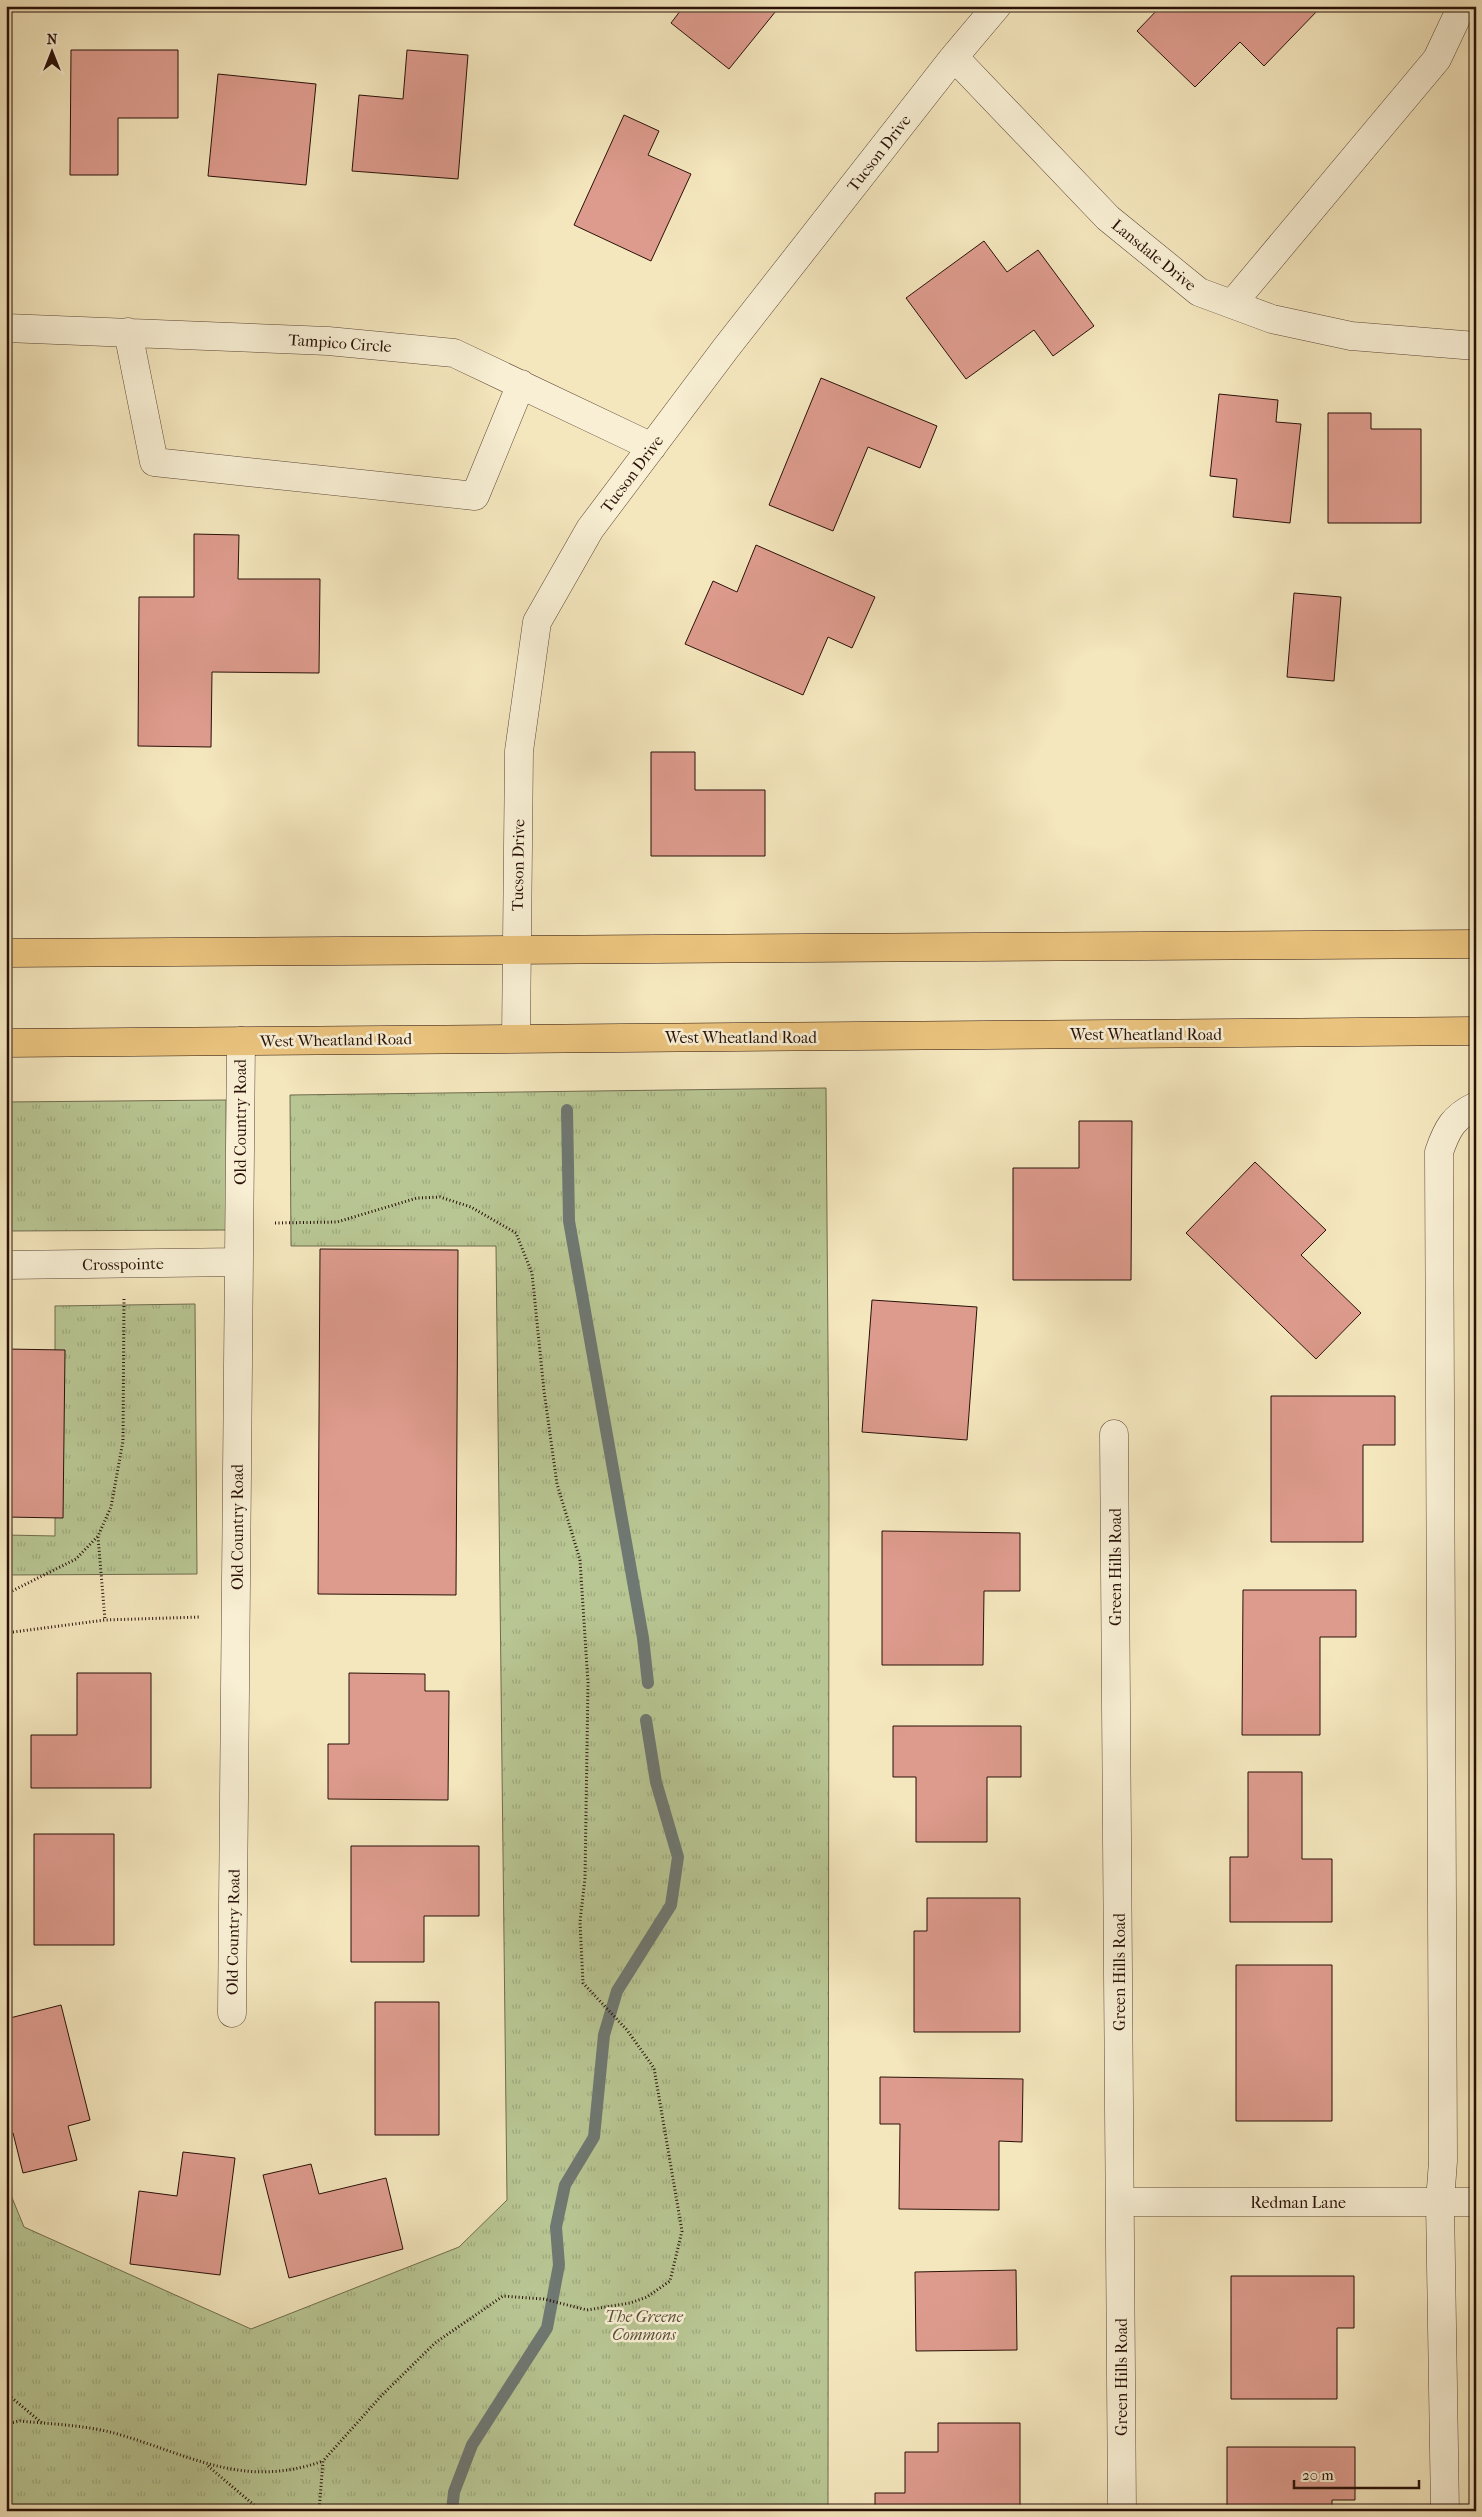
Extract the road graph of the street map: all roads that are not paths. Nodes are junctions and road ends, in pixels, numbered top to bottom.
1 (997, 6) edge
2 (1462, 6) edge
3 (954, 57) junction
4 (1232, 304) junction
5 (6, 328) edge
6 (128, 332) junction
7 (1476, 346) edge
8 (521, 384) junction
9 (652, 447) junction
10 (1476, 944) edge
11 (517, 950) junction
12 (6, 954) edge
13 (1476, 1031) edge
14 (516, 1038) junction
15 (241, 1041) junction
16 (6, 1043) edge
17 (1476, 1106) edge
18 (239, 1262) junction
19 (6, 1265) edge
20 (1114, 1434) dead end
21 (232, 2013) dead end
22 (1120, 2202) junction
23 (1440, 2202) junction
24 (1476, 2202) edge
25 (1122, 2511) edge
26 (1445, 2511) edge

1 - 3 street, Tucson Drive
2 - 4 street
3 - 4 street, Lansdale Drive
3 - 9 street, Tucson Drive
4 - 7 street, Lansdale Drive
5 - 6 street, Tampico Circle
6 - 8 street, Tampico Circle
6 - 8 street
8 - 9 street, Tampico Circle
9 - 11 street, Tucson Drive
10 - 11 main road
11 - 12 main road
11 - 14 street, Tucson Drive
13 - 14 main road, West Wheatland Road
14 - 15 main road, West Wheatland Road
15 - 16 main road, West Wheatland Road
15 - 18 street, Old Country Road
17 - 23 street
18 - 19 street, Crosspointe
18 - 21 street, Old Country Road
20 - 22 street, Green Hills Road
22 - 23 street, Redman Lane
22 - 25 street, Green Hills Road
23 - 24 street, Redman Lane
23 - 26 street

